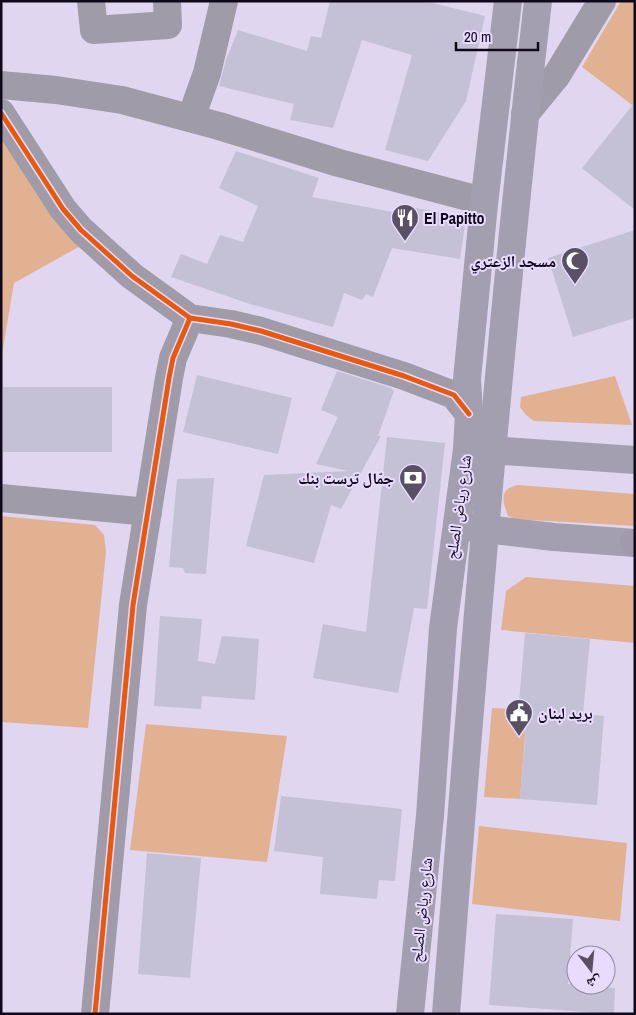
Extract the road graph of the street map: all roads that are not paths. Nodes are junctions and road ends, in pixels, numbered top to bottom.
1 (91, 1) edge
2 (167, 1) edge
3 (508, 1) edge
4 (538, 1) edge
5 (602, 1) edge
6 (222, 3) edge
7 (1, 85) edge
8 (1, 113) edge
9 (525, 114) junction
10 (191, 118) junction
11 (484, 204) junction
12 (190, 318) junction
13 (469, 414) junction
14 (480, 449) junction
15 (635, 460) edge
16 (1, 498) edge
17 (148, 512) junction
18 (455, 525) junction
19 (486, 530) junction
20 (635, 543) edge
21 (95, 1014) edge
22 (410, 1014) edge
23 (446, 1014) edge

1 - 2 street
3 - 11 main road, شارع رياض الصلح
4 - 9 main road, شارع رياض الصلح
5 - 9 street
6 - 10 street
7 - 10 street
8 - 12 street
9 - 14 main road, شارع رياض الصلح
10 - 11 street
11 - 13 main road, شارع رياض الصلح
12 - 13 street
12 - 17 street
13 - 14 main road, شارع رياض الصلح
14 - 15 main road
14 - 18 main road, شارع رياض الصلح
14 - 19 main road, شارع رياض الصلح
16 - 17 street
17 - 21 street
18 - 19 main road
18 - 22 main road, شارع رياض الصلح
19 - 20 main road
19 - 23 main road, شارع رياض الصلح

